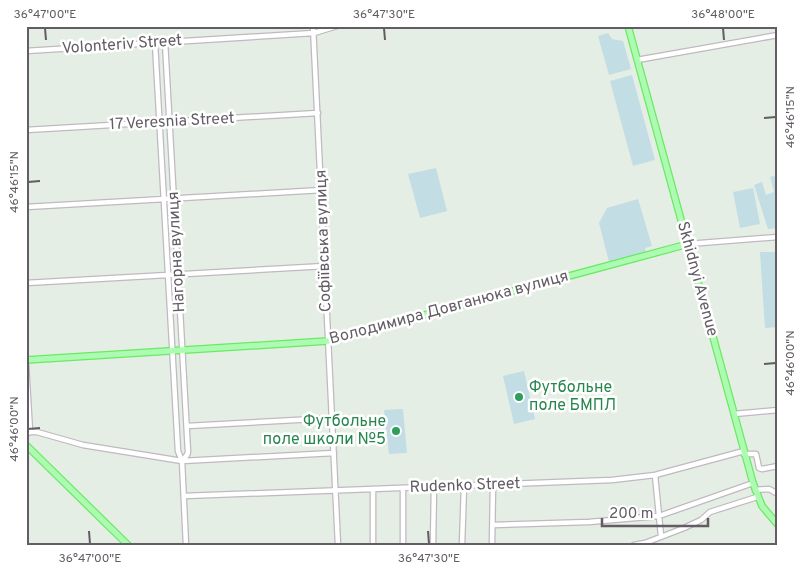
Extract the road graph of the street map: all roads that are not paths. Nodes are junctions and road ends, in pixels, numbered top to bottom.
1 (313, 26) edge
2 (337, 26) edge
3 (628, 26) edge
4 (314, 33) junction
5 (778, 35) edge
6 (165, 42) junction
7 (155, 43) junction
8 (26, 51) edge
9 (638, 60) junction
10 (318, 113) junction
11 (160, 122) junction
12 (170, 122) junction
13 (26, 130) edge
14 (322, 190) junction
15 (164, 199) junction
16 (174, 199) junction
17 (26, 207) edge
18 (778, 237) edge
19 (688, 244) junction
20 (325, 266) junction
21 (167, 274) junction
22 (178, 274) junction
23 (26, 282) edge
24 (328, 342) junction
25 (182, 350) junction
26 (171, 351) junction
27 (26, 360) edge
28 (26, 364) edge
29 (778, 410) edge
30 (734, 414) junction
31 (332, 418) junction
32 (187, 426) junction
33 (28, 433) edge
34 (26, 445) edge
35 (744, 452) junction
36 (334, 453) junction
37 (182, 461) junction
38 (778, 466) edge
39 (655, 475) junction
40 (753, 483) junction
41 (493, 485) junction
42 (464, 486) junction
43 (434, 487) junction
44 (403, 488) junction
45 (336, 489) junction
46 (373, 489) junction
47 (755, 490) junction
48 (778, 494) edge
49 (184, 496) junction
50 (757, 497) junction
51 (659, 516) junction
52 (493, 525) junction
53 (778, 525) edge
54 (662, 536) junction
55 (128, 545) edge
56 (186, 545) edge
57 (338, 545) edge
58 (373, 545) edge
59 (403, 545) edge
60 (433, 545) edge
61 (462, 545) edge
62 (492, 545) edge
63 (634, 545) edge

1 - 4 street, Софіївська вулиця
2 - 4 street, Volonteriv Street
3 - 9 main road, Skhidnyi Avenue
4 - 6 street, Volonteriv Street
4 - 10 street, Софіївська вулиця
5 - 9 street
6 - 7 street, Volonteriv Street
6 - 12 street, Нагорна вулиця
7 - 8 street, Volonteriv Street
7 - 11 street, Нагорна вулиця
9 - 19 main road, Skhidnyi Avenue
10 - 12 street, 17 Veresnia Street
10 - 14 street, Софіївська вулиця
11 - 12 street, 17 Veresnia Street
11 - 13 street, 17 Veresnia Street
11 - 15 street, Нагорна вулиця
12 - 16 street, Нагорна вулиця
14 - 16 street
14 - 20 street, Софіївська вулиця
15 - 16 street
15 - 17 street
15 - 21 street, Нагорна вулиця
16 - 22 street, Нагорна вулиця
18 - 19 street, Володимира Довганюка вулиця
19 - 24 main road, Володимира Довганюка вулиця
19 - 30 main road, Skhidnyi Avenue
20 - 22 street
20 - 24 street, Софіївська вулиця
21 - 22 street
21 - 23 street
21 - 26 street, Нагорна вулиця
22 - 25 street, Нагорна вулиця
24 - 25 main road, Володимира Довганюка вулиця
24 - 31 street, Софіївська вулиця
25 - 26 main road, Володимира Довганюка вулиця
25 - 32 street, Нагорна вулиця
26 - 27 main road, Володимира Довганюка вулиця
26 - 37 street, Нагорна вулиця
28 - 33 street
29 - 30 street
30 - 35 main road, Skhidnyi Avenue
31 - 32 street
31 - 36 street, Софіївська вулиця
32 - 37 street, Нагорна вулиця
33 - 37 street
34 - 55 main road
35 - 38 street
35 - 39 street, Rudenko Street
35 - 40 main road, Skhidnyi Avenue
36 - 37 street
36 - 45 street, Софіївська вулиця
37 - 49 street, Нагорна вулиця
39 - 41 street, Rudenko Street
39 - 51 street
40 - 47 main road, Skhidnyi Avenue
40 - 51 street
41 - 42 street, Rudenko Street
41 - 52 street
42 - 43 street, Rudenko Street
42 - 61 street
43 - 44 street, Rudenko Street
43 - 60 street
44 - 46 street, Rudenko Street
44 - 59 street
45 - 46 street, Rudenko Street
45 - 49 street, Rudenko Street
45 - 57 street, Софіївська вулиця
46 - 58 street
47 - 48 street
47 - 50 main road, Skhidnyi Avenue
49 - 56 street, Нагорна вулиця
50 - 53 main road, Skhidnyi Avenue
50 - 54 street
51 - 52 street
51 - 54 street
52 - 62 street
54 - 63 street

